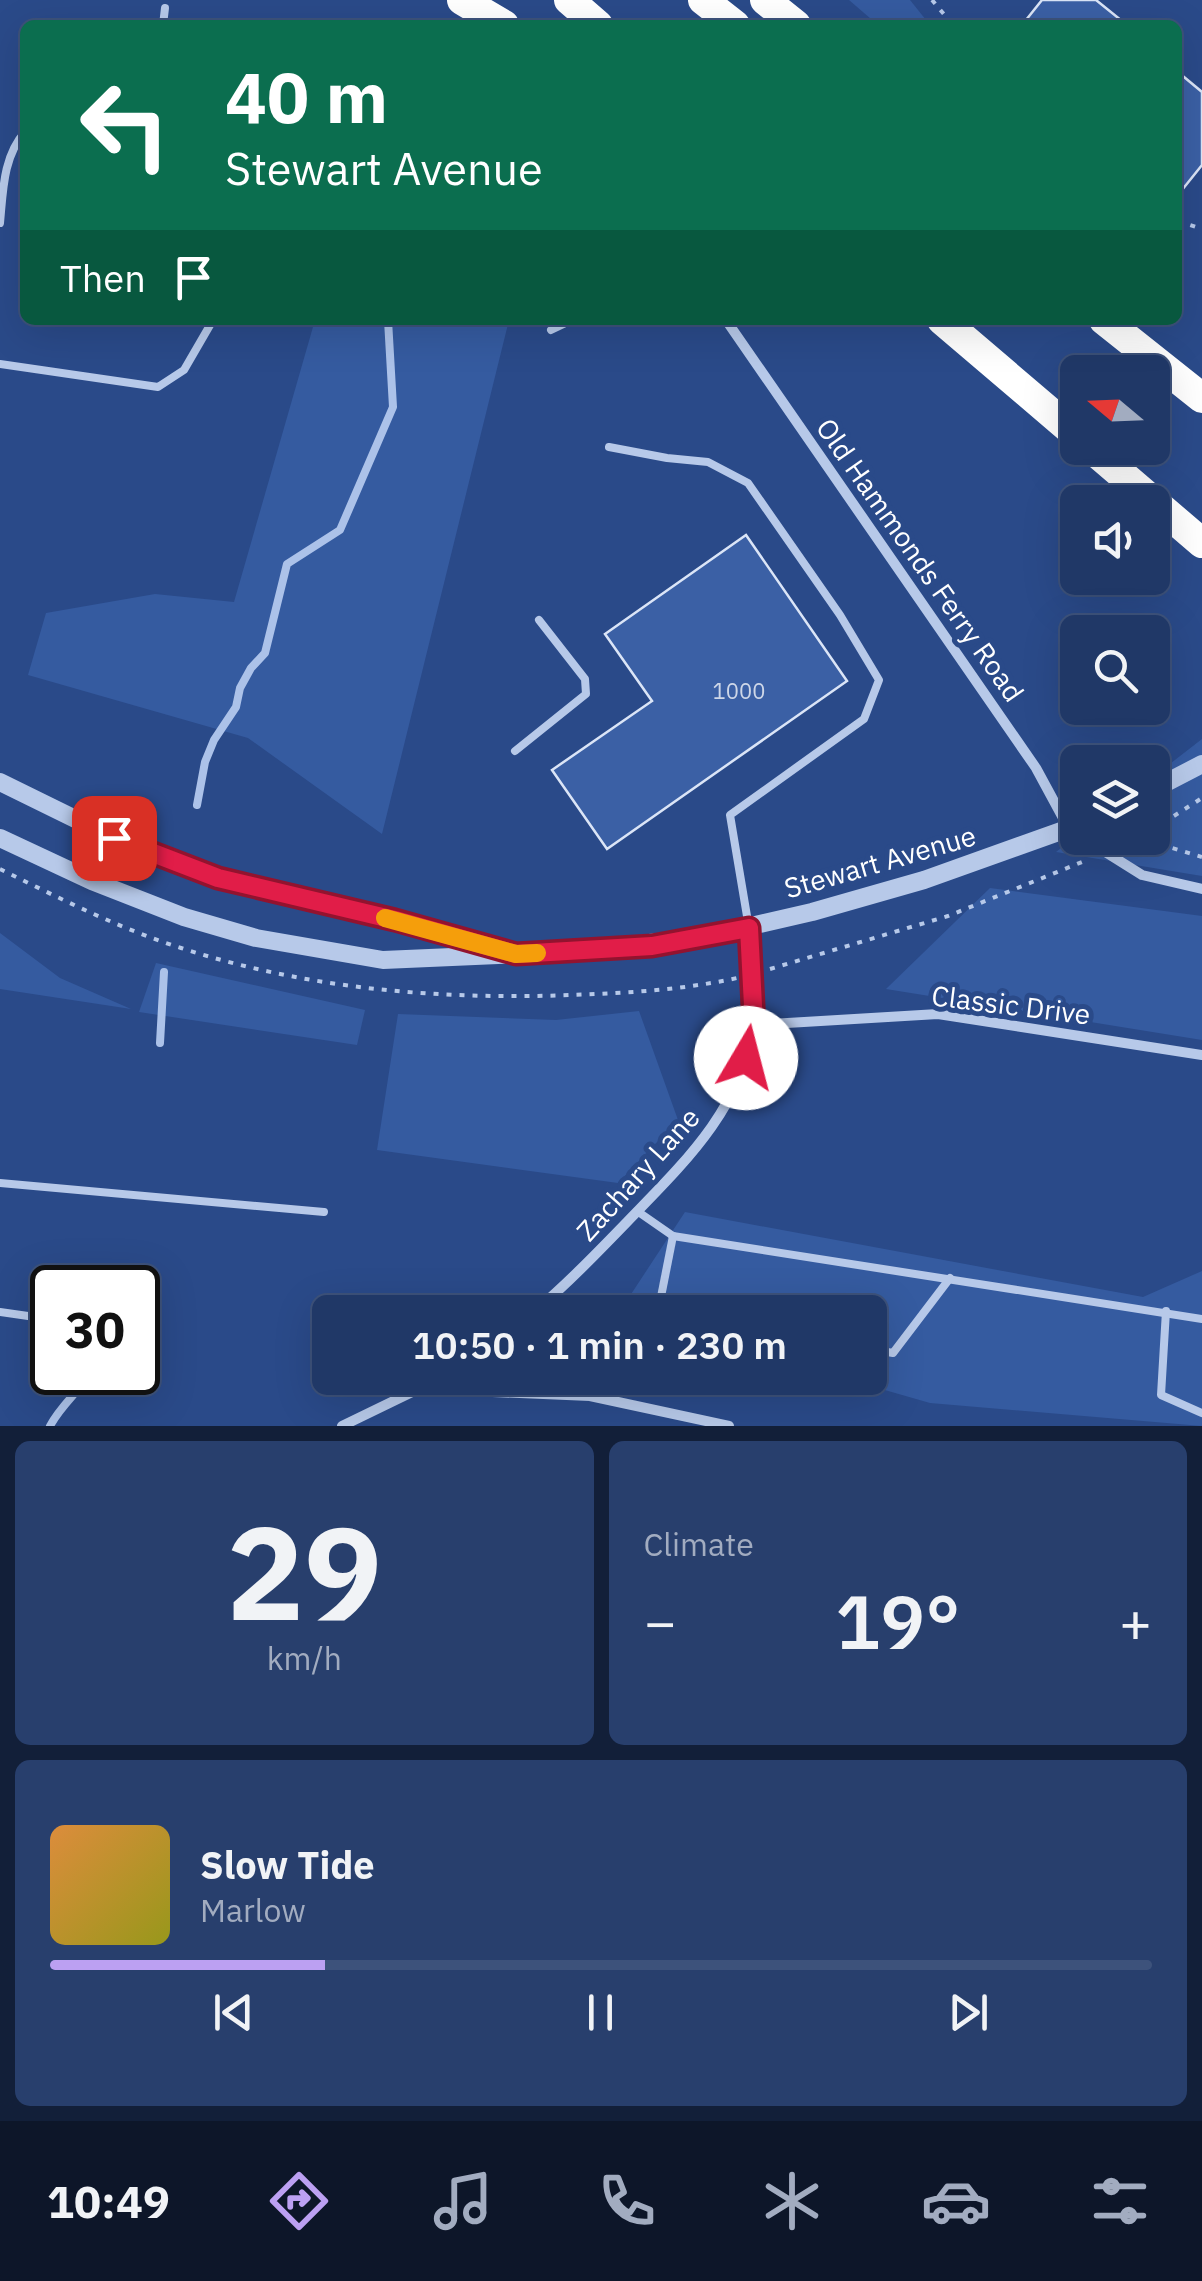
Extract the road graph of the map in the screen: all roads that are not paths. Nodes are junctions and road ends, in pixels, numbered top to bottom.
1 (462, 0) edge
2 (568, 0) edge
3 (704, 0) edge
4 (765, 0) edge
5 (165, 8) dead end
6 (164, 20) edge
7 (496, 20) edge
8 (592, 20) edge
9 (729, 20) edge
10 (790, 20) edge
11 (20, 137) edge
12 (0, 223) edge
13 (210, 325) edge
14 (562, 325) edge
15 (729, 325) edge
16 (940, 325) edge
17 (948, 325) edge
18 (1110, 325) edge
19 (551, 330) dead end
20 (990, 360) junction
21 (0, 364) edge
22 (1202, 398) edge
23 (1060, 420) edge
24 (609, 447) dead end
25 (1111, 465) edge
26 (1202, 542) edge
27 (539, 620) dead end
28 (515, 751) dead end
29 (1202, 764) edge
30 (1170, 781) edge
31 (0, 782) edge
32 (1060, 805) edge
33 (1060, 836) edge
34 (0, 838) edge
35 (1112, 855) edge
36 (1202, 889) edge
37 (749, 928) junction
38 (516, 954) junction
39 (754, 1025) junction
40 (1202, 1055) edge
41 (0, 1183) edge
42 (637, 1211) junction
43 (324, 1212) dead end
44 (674, 1236) junction
45 (950, 1278) junction
46 (554, 1295) edge
47 (662, 1295) edge
48 (1166, 1311) junction
49 (0, 1312) edge
50 (30, 1316) edge
51 (1202, 1318) edge
52 (887, 1352) edge
53 (408, 1395) edge
54 (569, 1395) edge
55 (1202, 1412) edge
56 (342, 1426) edge
57 (729, 1426) edge

1 - 7 highway
2 - 8 highway
3 - 9 highway
4 - 10 highway
5 - 6 lane
11 - 12 lane
13 - 21 lane
14 - 19 lane
15 - 32 street, Old Hammonds Ferry Road
16 - 20 highway
17 - 20 highway
18 - 22 highway
20 - 23 highway
24 - 37 lane
25 - 26 highway
27 - 28 lane
29 - 30 street
31 - 38 street, Stewart Avenue
33 - 37 street, Stewart Avenue
34 - 38 street, Stewart Avenue
35 - 36 street
37 - 38 street, Stewart Avenue
37 - 39 street, Zachary Lane
39 - 40 street, Classic Drive
39 - 42 street, Zachary Lane
41 - 43 lane
42 - 44 lane
42 - 46 street, Zachary Lane
44 - 45 lane
44 - 47 lane
45 - 48 lane
45 - 52 lane
48 - 51 lane
48 - 55 lane
49 - 50 lane
53 - 56 street
54 - 57 street

